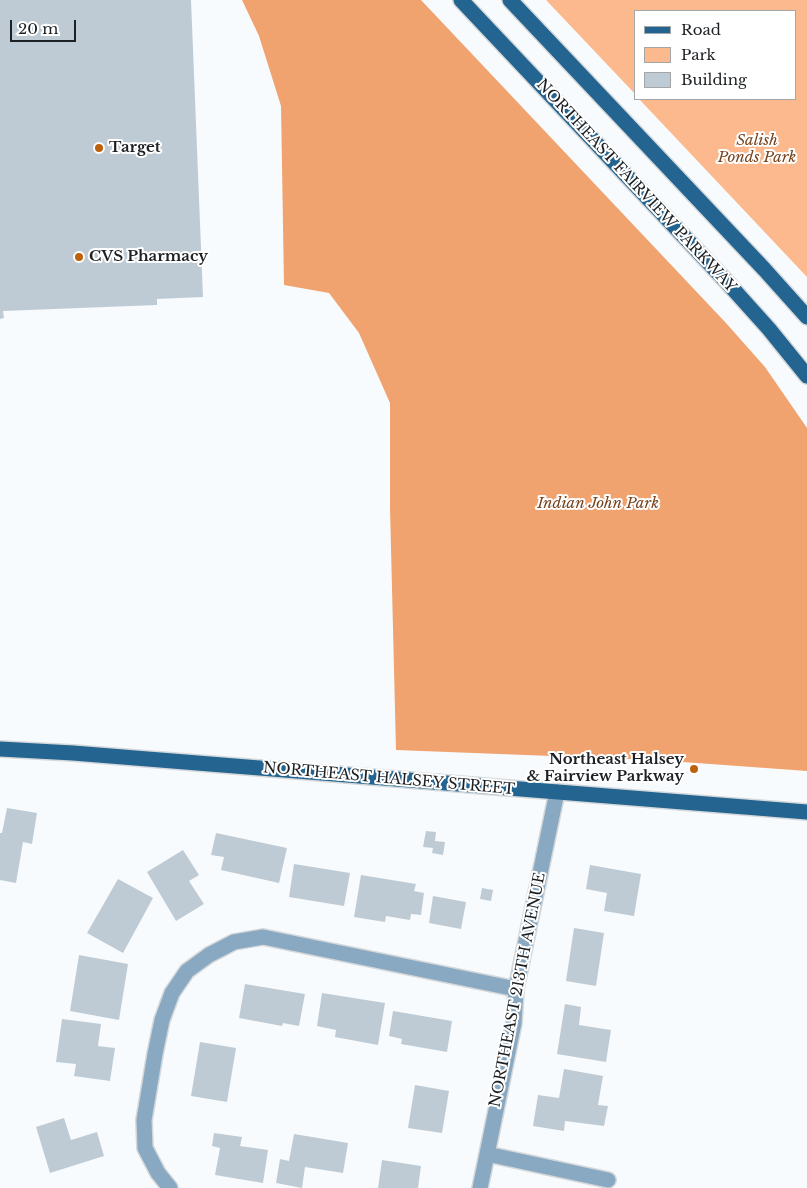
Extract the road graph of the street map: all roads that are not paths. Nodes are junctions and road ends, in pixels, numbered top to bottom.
1 (461, 0) edge
2 (510, 0) edge
3 (807, 317) edge
4 (807, 376) edge
5 (0, 749) edge
6 (556, 792) junction
7 (807, 812) edge
8 (516, 988) junction
9 (487, 1154) junction
10 (608, 1180) dead end
11 (170, 1188) edge
12 (480, 1188) edge

1 - 4 main road, NORTHEAST FAIRVIEW PARKWAY
2 - 3 main road
5 - 6 main road, NORTHEAST HALSEY STREET
6 - 7 main road, NORTHEAST HALSEY STREET
6 - 8 street, NORTHEAST 213TH AVENUE
8 - 9 street, NORTHEAST 213TH AVENUE
8 - 11 street
9 - 10 street
9 - 12 street, NORTHEAST 213TH AVENUE

